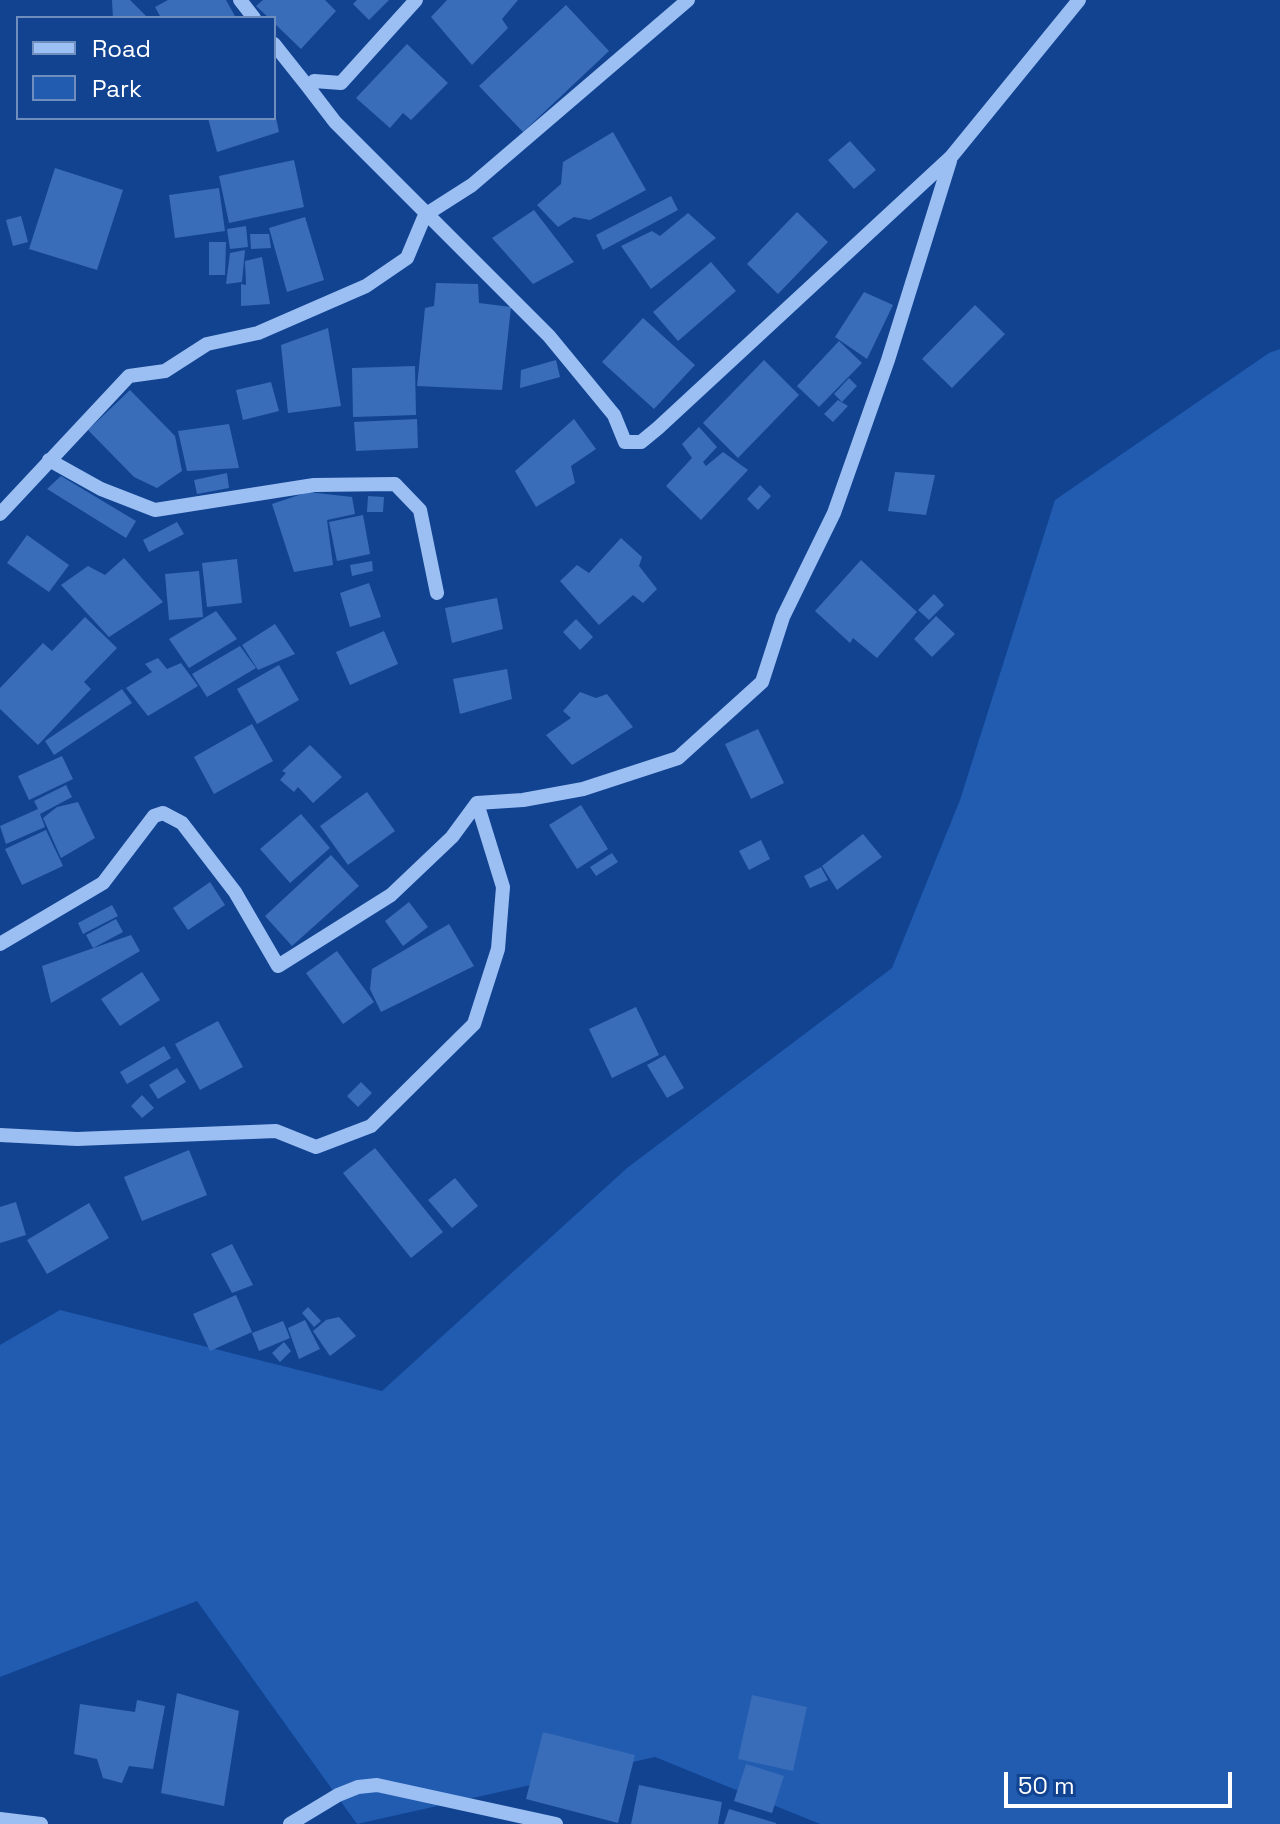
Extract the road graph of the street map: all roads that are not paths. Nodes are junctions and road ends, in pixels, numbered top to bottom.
1 (240, 0) edge
2 (416, 0) edge
3 (688, 0) edge
4 (1079, 0) edge
5 (252, 16) edge
6 (276, 47) edge
7 (309, 88) junction
8 (951, 157) junction
9 (425, 215) junction
10 (49, 460) junction
11 (0, 514) edge
12 (437, 593) dead end
13 (477, 803) junction
14 (0, 944) edge
15 (0, 1135) edge
16 (0, 1819) edge
17 (41, 1824) edge
18 (290, 1824) edge
19 (556, 1824) edge

1 - 5 street
2 - 7 street
3 - 9 street
4 - 8 street
6 - 7 street
7 - 9 street
8 - 9 street
8 - 13 street
9 - 10 street
10 - 11 street
10 - 12 street
13 - 14 street
13 - 15 street
16 - 17 street
18 - 19 street

